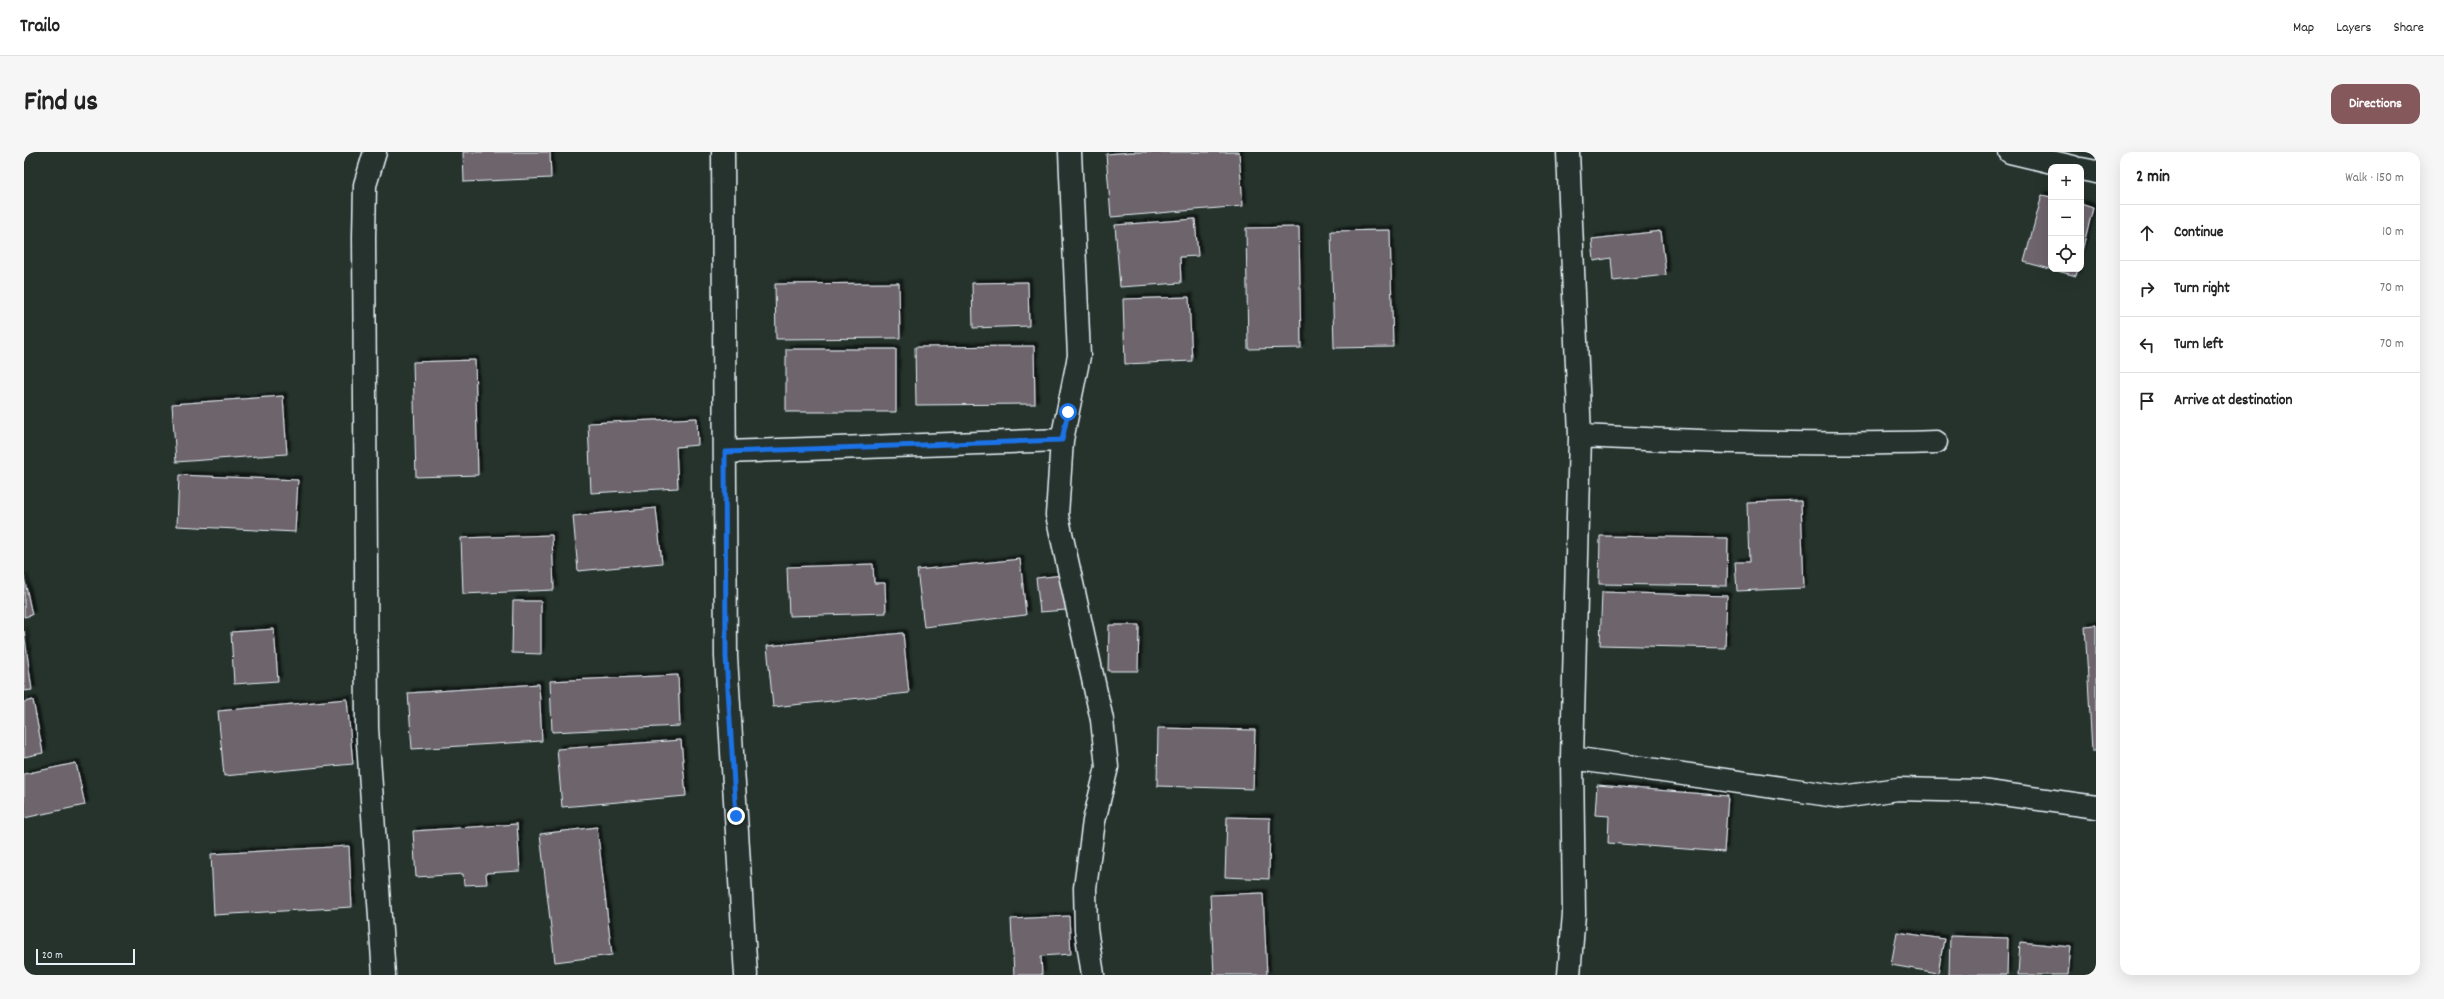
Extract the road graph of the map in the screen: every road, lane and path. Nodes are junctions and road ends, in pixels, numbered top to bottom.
1 (375, 152) edge
2 (723, 152) edge
3 (1070, 152) edge
4 (1568, 152) edge
5 (2010, 152) edge
6 (2060, 164) edge
7 (2084, 170) edge
8 (2096, 172) edge
9 (1580, 436) junction
10 (1062, 440) junction
11 (1936, 442) dead end
12 (725, 452) junction
13 (1572, 758) junction
14 (2096, 807) edge
15 (384, 975) edge
16 (746, 975) edge
17 (1093, 975) edge
18 (1569, 975) edge

1 - 15 street
2 - 12 street
3 - 10 street
4 - 9 street
5 - 6 street
7 - 8 street
9 - 11 street
9 - 13 street
10 - 12 street
10 - 17 street
12 - 16 street
13 - 14 street
13 - 18 street

